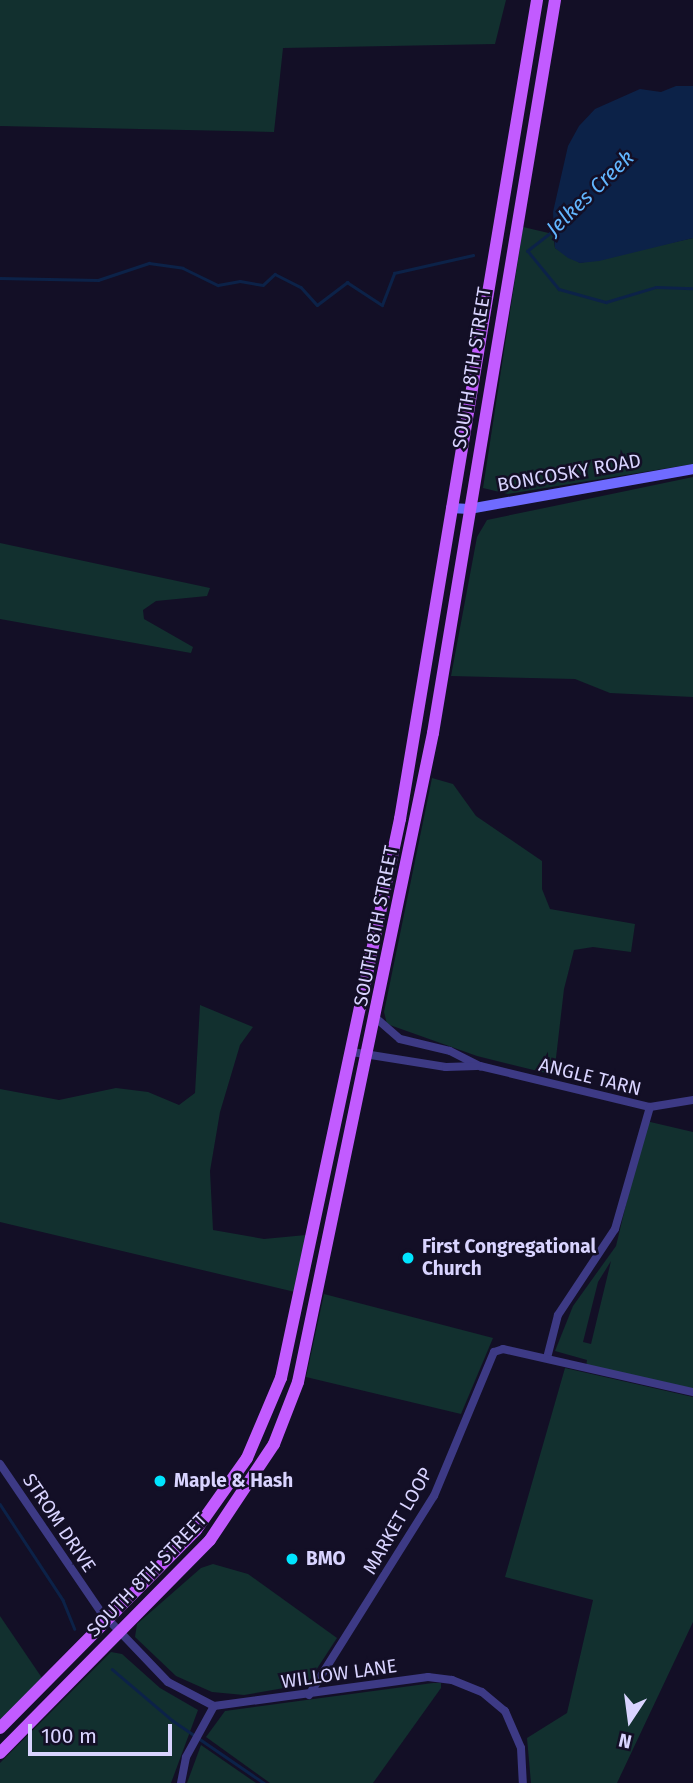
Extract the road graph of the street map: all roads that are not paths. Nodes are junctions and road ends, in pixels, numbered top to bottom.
1 (537, 0) edge
2 (555, 0) edge
3 (693, 468) edge
4 (451, 509) junction
5 (469, 509) junction
6 (377, 1019) junction
7 (352, 1052) junction
8 (368, 1056) junction
9 (480, 1066) junction
10 (693, 1100) edge
11 (650, 1107) junction
12 (547, 1359) junction
13 (693, 1391) edge
14 (0, 1464) edge
15 (108, 1620) junction
16 (120, 1632) junction
17 (309, 1695) junction
18 (214, 1706) junction
19 (0, 1728) edge
20 (0, 1753) edge
21 (181, 1783) edge
22 (523, 1783) edge

1 - 4 main road, SOUTH 8TH STREET
2 - 5 main road, SOUTH 8TH STREET
3 - 5 street, BONCOSKY ROAD
4 - 5 street, BONCOSKY ROAD
4 - 7 main road, SOUTH 8TH STREET
5 - 6 main road, SOUTH 8TH STREET
6 - 8 main road, SOUTH 8TH STREET
6 - 9 street, ANGLE TARN
7 - 8 street, ANGLE TARN
7 - 15 main road, SOUTH 8TH STREET
8 - 9 street, ANGLE TARN
8 - 16 main road, SOUTH 8TH STREET
9 - 11 street, ANGLE TARN
10 - 11 street, ANGLE TARN
11 - 12 street
12 - 13 street
12 - 17 street, MARKET LOOP
14 - 15 street, STROM DRIVE
15 - 16 street, STROM DRIVE
15 - 19 main road, SOUTH 8TH STREET
16 - 18 street
16 - 20 main road, SOUTH 8TH STREET
17 - 18 street, WILLOW LANE
17 - 22 street, WILLOW LANE
18 - 21 street

